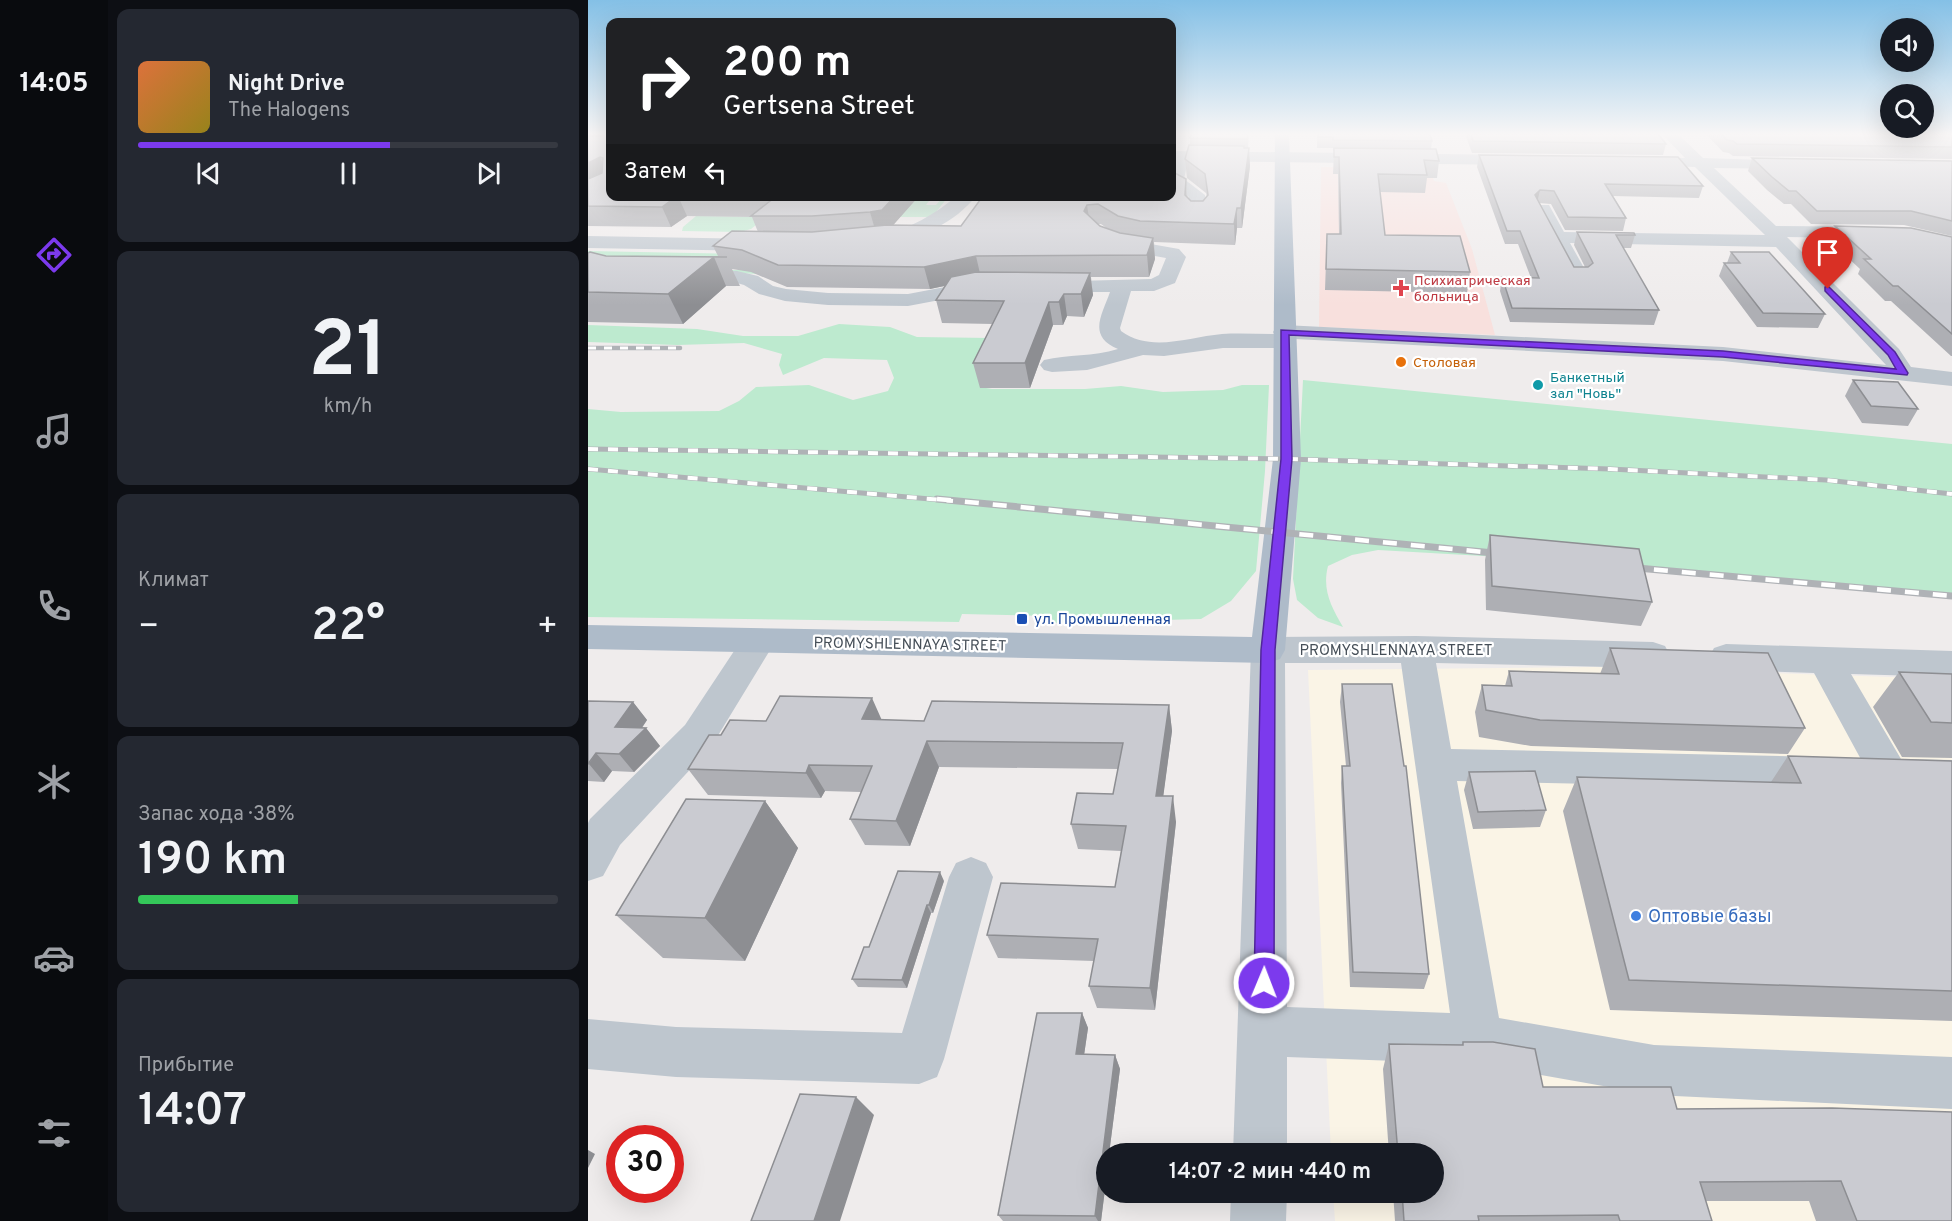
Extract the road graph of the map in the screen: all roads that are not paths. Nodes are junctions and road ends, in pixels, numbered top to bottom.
1 (1190, 191) edge
2 (1282, 191) edge
3 (1729, 191) edge
4 (962, 201) edge
5 (1543, 209) edge
6 (1198, 214) edge
7 (1098, 230) edge
8 (1776, 236) junction
9 (1559, 237) junction
10 (876, 241) edge
11 (588, 242) edge
12 (1952, 244) edge
13 (783, 245) edge
14 (1578, 274) edge
15 (675, 276) edge
16 (999, 285) edge
17 (1021, 286) edge
18 (1122, 287) junction
19 (1284, 336) junction
20 (1142, 348) junction
21 (1052, 365) dead end
22 (1904, 373) junction
23 (1952, 379) edge
24 (588, 637) edge
25 (758, 642) junction
26 (1268, 650) junction
27 (1416, 650) junction
28 (1825, 660) junction
29 (1952, 664) edge
30 (1434, 765) junction
31 (1890, 775) junction
32 (1952, 776) edge
33 (588, 862) edge
34 (971, 877) dead end
35 (1263, 1031) junction
36 (1478, 1039) junction
37 (588, 1044) edge
38 (1952, 1083) edge
39 (1260, 1143) edge
40 (1259, 1203) edge
41 (1258, 1221) edge

1 - 6 street
2 - 19 main road
3 - 8 street
4 - 10 street
5 - 9 street
7 - 18 street
8 - 9 street
8 - 12 street
8 - 22 street
9 - 14 street
11 - 13 street
15 - 16 street
17 - 18 street
18 - 20 street
19 - 20 street
19 - 22 street
19 - 26 main road
20 - 21 street
22 - 23 street
24 - 25 main road, PROMYSHLENNAYA STREET
25 - 26 main road, PROMYSHLENNAYA STREET
25 - 33 street
26 - 27 street, PROMYSHLENNAYA STREET
26 - 35 street
27 - 28 street, PROMYSHLENNAYA STREET
27 - 30 street
28 - 29 street, PROMYSHLENNAYA STREET
28 - 31 street
30 - 31 street
30 - 36 street
31 - 32 street
34 - 37 street
35 - 36 street
35 - 39 street
36 - 38 street
40 - 41 street

